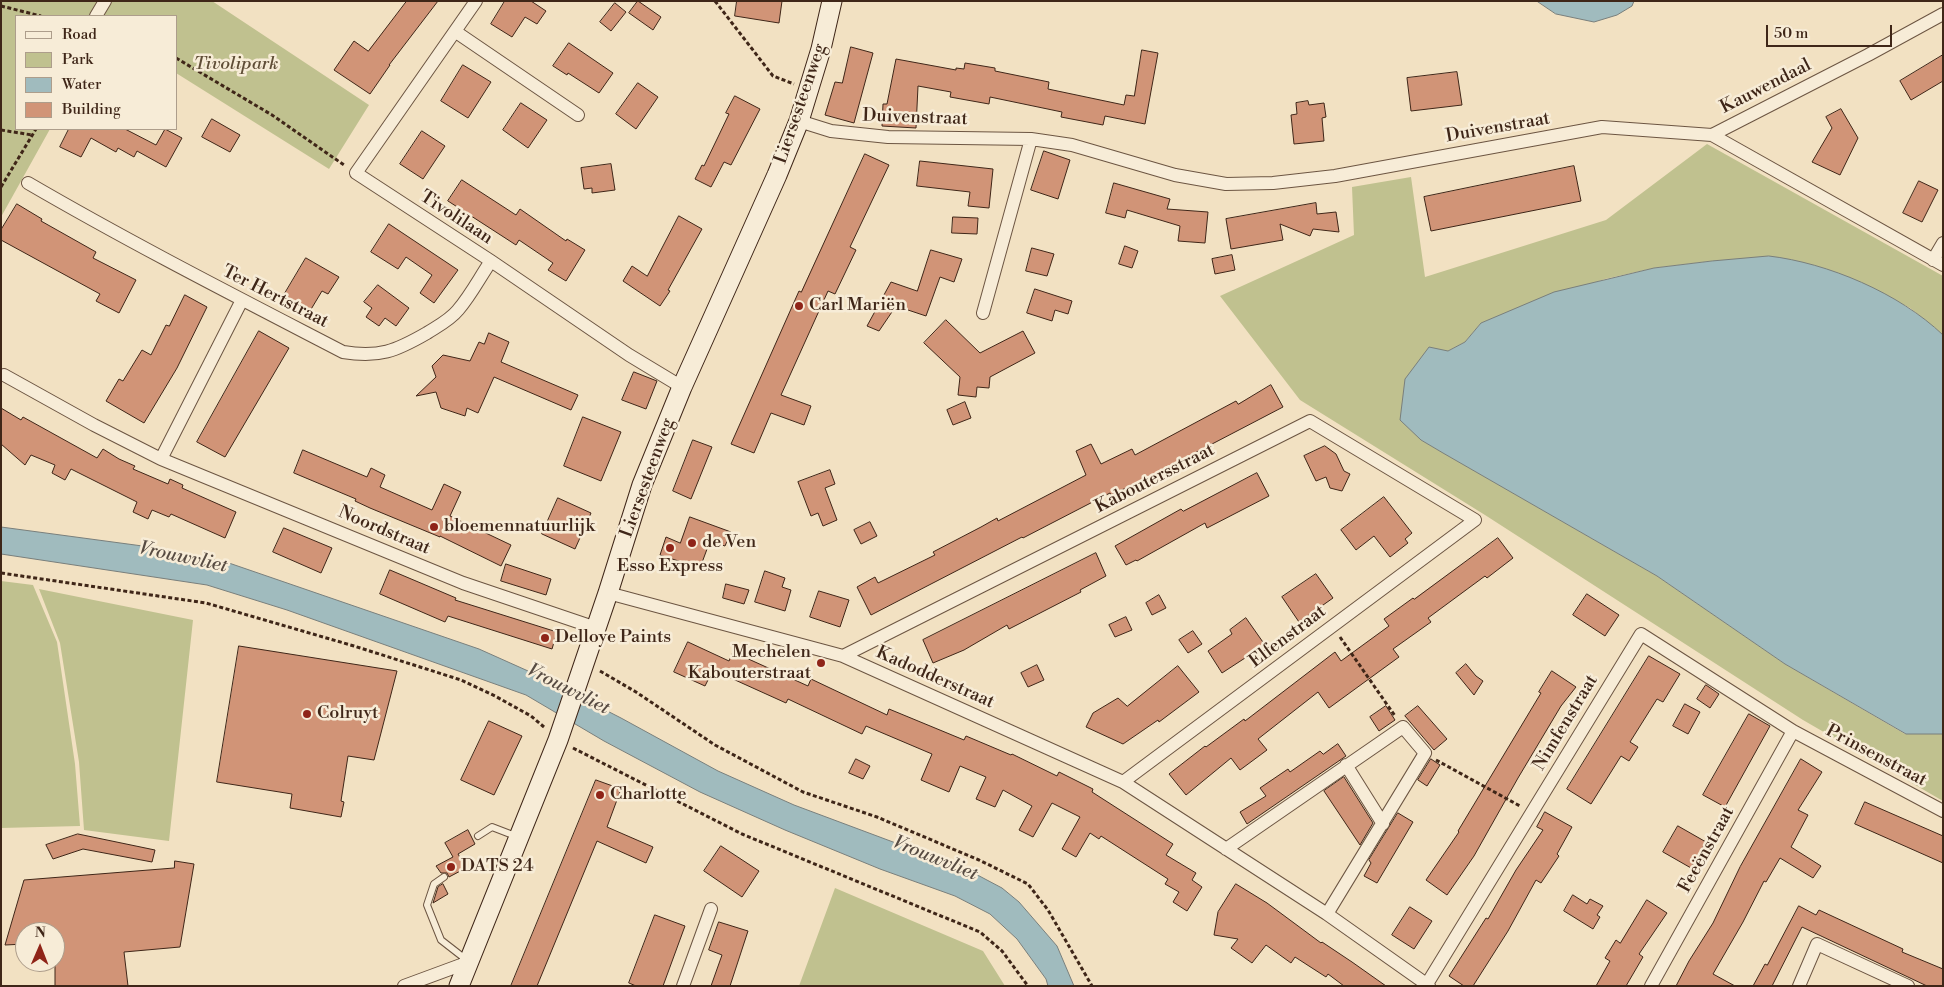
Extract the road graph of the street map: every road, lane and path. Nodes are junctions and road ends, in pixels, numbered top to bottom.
1 (105, 1) edge
2 (476, 1) edge
3 (715, 1) edge
4 (832, 1) edge
5 (1, 6) edge
6 (1943, 14) edge
7 (37, 15) edge
8 (97, 15) edge
9 (456, 32) junction
10 (178, 59) edge
11 (810, 89) junction
12 (578, 115) dead end
13 (799, 121) junction
14 (1, 130) edge
15 (35, 130) edge
16 (32, 135) junction
17 (1712, 135) junction
18 (1031, 139) junction
19 (356, 173) junction
20 (28, 183) dead end
21 (1, 187) edge
22 (1943, 243) edge
23 (491, 261) junction
24 (1938, 263) edge
25 (242, 300) junction
26 (983, 313) dead end
27 (4, 375) dead end
28 (682, 387) junction
29 (161, 459) junction
30 (1475, 520) joint
31 (1, 572) edge
32 (608, 593) junction
33 (1332, 626) junction
34 (596, 628) junction
35 (843, 656) junction
36 (582, 669) junction
37 (1403, 727) junction
38 (1793, 731) junction
39 (560, 735) junction
40 (1425, 753) junction
41 (1346, 765) junction
42 (1123, 782) junction
43 (1943, 811) edge
44 (1532, 813) junction
45 (1382, 824) junction
46 (478, 836) dead end
47 (519, 838) junction
48 (1226, 849) junction
49 (444, 877) dead end
50 (711, 909) dead end
51 (1327, 914) junction
52 (469, 962) junction
53 (1428, 985) edge
54 (404, 986) edge
55 (459, 986) edge
56 (683, 986) edge
57 (1028, 986) edge
58 (1092, 986) edge
59 (1651, 986) edge
60 (1799, 986) edge
61 (1908, 986) edge

1 - 8 street
2 - 9 street
3 - 11 path
4 - 11 main road, Liersesteenweg
5 - 7 path
6 - 17 street, Kauwendaal
9 - 12 street
9 - 19 street
10 - 19 path
11 - 13 main road, Liersesteenweg
13 - 18 street, Duivenstraat
13 - 28 main road, Liersesteenweg
14 - 16 path
15 - 16 path
16 - 21 path
17 - 18 street, Duivenstraat
17 - 24 street, Duivenstraat
18 - 26 street
19 - 23 street, Tivolilaan
20 - 25 street, Ter Hertstraat
22 - 24 street
23 - 25 street, Ter Hertstraat
23 - 28 street, Tivolilaan
25 - 29 street
27 - 29 street, Noordstraat
28 - 32 main road, Liersesteenweg
29 - 34 street, Noordstraat
30 - 33 street, Elfenstraat
30 - 35 street, Kaboutersstraat
31 - 39 path
32 - 34 main road, Liersesteenweg
32 - 35 street, Kadodderstraat
33 - 37 path
33 - 42 street, Elfenstraat
34 - 36 main road, Liersesteenweg
35 - 42 street, Kadodderstraat
36 - 39 main road, Liersesteenweg
36 - 58 path
37 - 40 street
37 - 41 street
38 - 43 street, Prinsenstraat
38 - 44 street, Nimfenstraat
38 - 59 street, Feeënstraat
39 - 47 main road, Liersesteenweg
39 - 57 path
40 - 44 path
40 - 45 street
41 - 45 street
41 - 48 street
42 - 48 street, Kadodderstraat
44 - 53 street, Nimfenstraat
45 - 51 street
46 - 47 lane
47 - 52 main road, Liersesteenweg
48 - 51 street, Kadodderstraat
49 - 52 lane
50 - 56 street
51 - 53 street, Kadodderstraat
52 - 54 street
52 - 55 main road, Liersesteenweg
60 - 61 street

